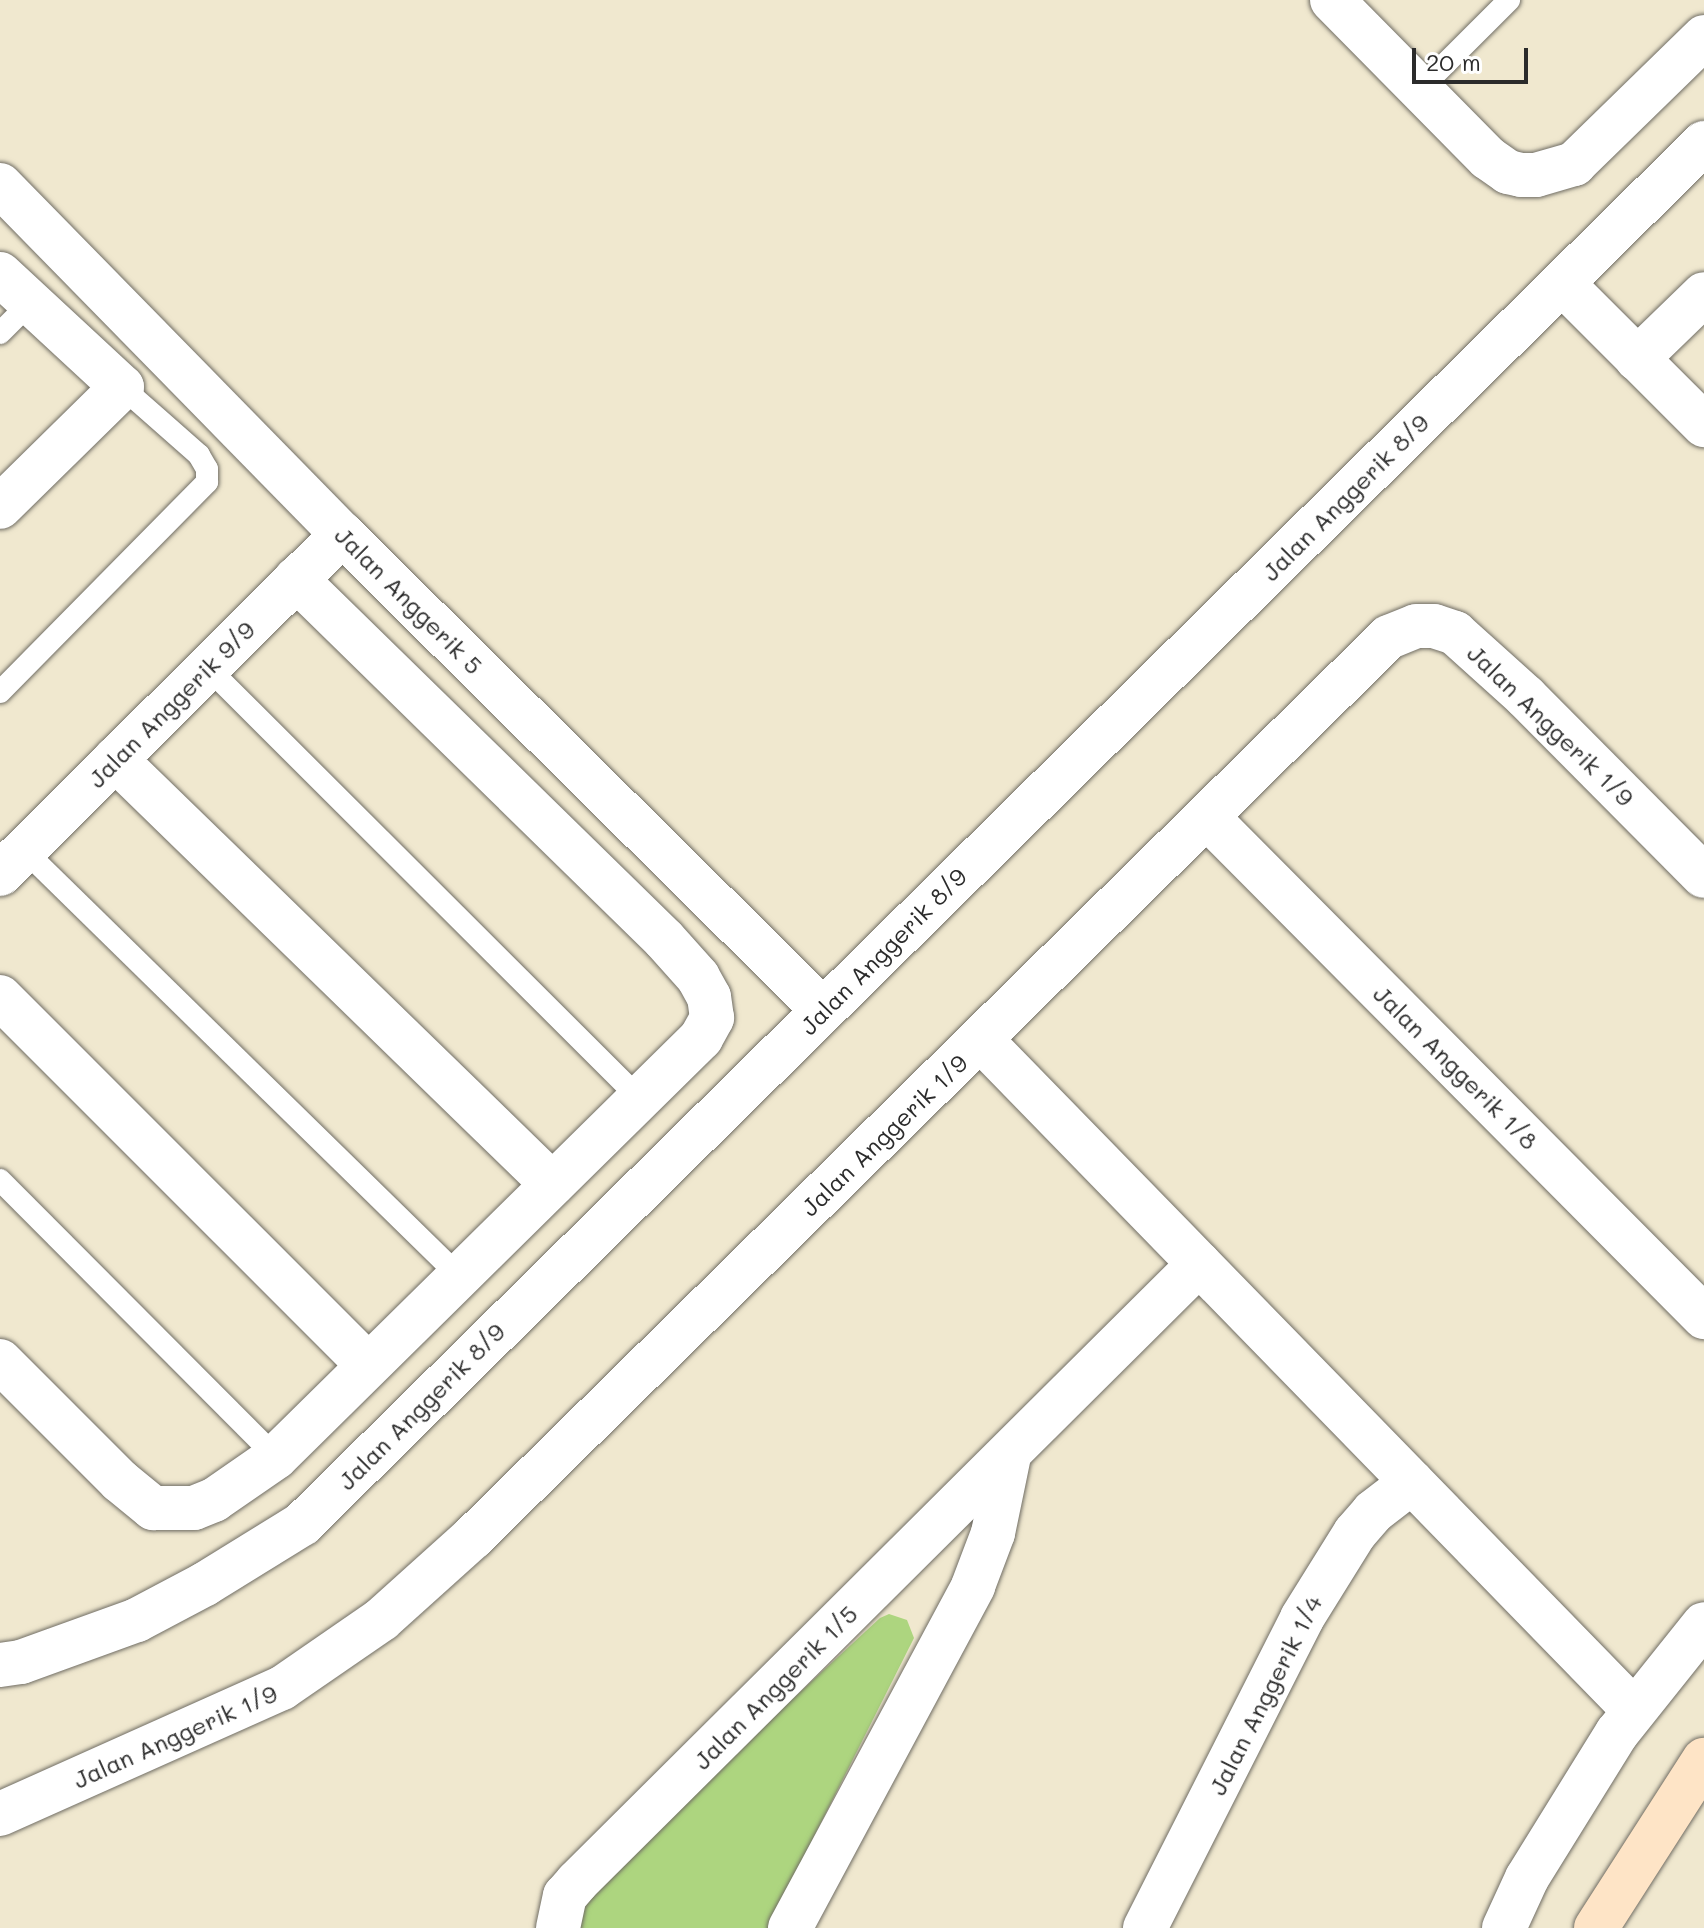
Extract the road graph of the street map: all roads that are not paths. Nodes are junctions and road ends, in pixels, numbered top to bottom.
1 (1332, 0) edge
2 (1509, 0) edge
3 (1704, 37) edge
4 (1420, 89) junction
5 (1704, 143) edge
6 (0, 185) edge
7 (1562, 283) junction
8 (16, 288) edge
9 (1704, 294) edge
10 (0, 333) edge
11 (1637, 359) junction
12 (122, 387) junction
13 (1704, 425) edge
14 (0, 507) edge
15 (342, 534) junction
16 (296, 579) junction
17 (208, 668) junction
18 (0, 692) edge
19 (115, 759) junction
20 (1208, 818) junction
21 (7, 865) edge
22 (1704, 876) edge
23 (0, 997) edge
24 (823, 1010) junction
25 (981, 1040) junction
26 (640, 1099) junction
27 (0, 1180) edge
28 (552, 1184) junction
29 (1199, 1264) junction
30 (458, 1275) junction
31 (1704, 1317) edge
32 (0, 1361) edge
33 (368, 1365) junction
34 (1009, 1456) junction
35 (276, 1457) junction
36 (1412, 1482) junction
37 (1704, 1624) edge
38 (0, 1665) edge
39 (1634, 1710) junction
40 (1704, 1760) edge
41 (0, 1814) edge
42 (558, 1928) edge
43 (790, 1928) edge
44 (1145, 1928) edge
45 (1504, 1928) edge
46 (1596, 1928) edge

1 - 4 street
2 - 4 lane
3 - 4 street
5 - 7 street, Jalan Anggerik 8/9
6 - 15 street, Jalan Anggerik 5
7 - 11 street
7 - 24 street, Jalan Anggerik 8/9
8 - 10 lane
8 - 12 street
9 - 11 street
11 - 13 street
12 - 14 street
12 - 18 lane
15 - 16 street, Jalan Anggerik 9/9
15 - 24 street, Jalan Anggerik 5
16 - 17 street, Jalan Anggerik 9/9
16 - 26 street
17 - 19 street, Jalan Anggerik 9/9
17 - 26 lane
19 - 21 street, Jalan Anggerik 9/9
19 - 28 street
20 - 22 street, Jalan Anggerik 1/9
20 - 25 street, Jalan Anggerik 1/9
20 - 31 street, Jalan Anggerik 1/8
21 - 30 lane
23 - 33 street
24 - 38 street, Jalan Anggerik 8/9
25 - 29 street
25 - 41 street, Jalan Anggerik 1/9
26 - 28 street
27 - 35 lane
28 - 30 street
29 - 34 street, Jalan Anggerik 1/5
29 - 36 street
30 - 33 street
32 - 35 street
33 - 35 street
34 - 42 street, Jalan Anggerik 1/5
34 - 43 street
36 - 39 street
36 - 44 street, Jalan Anggerik 1/4
37 - 39 street
39 - 45 street
40 - 46 main road

